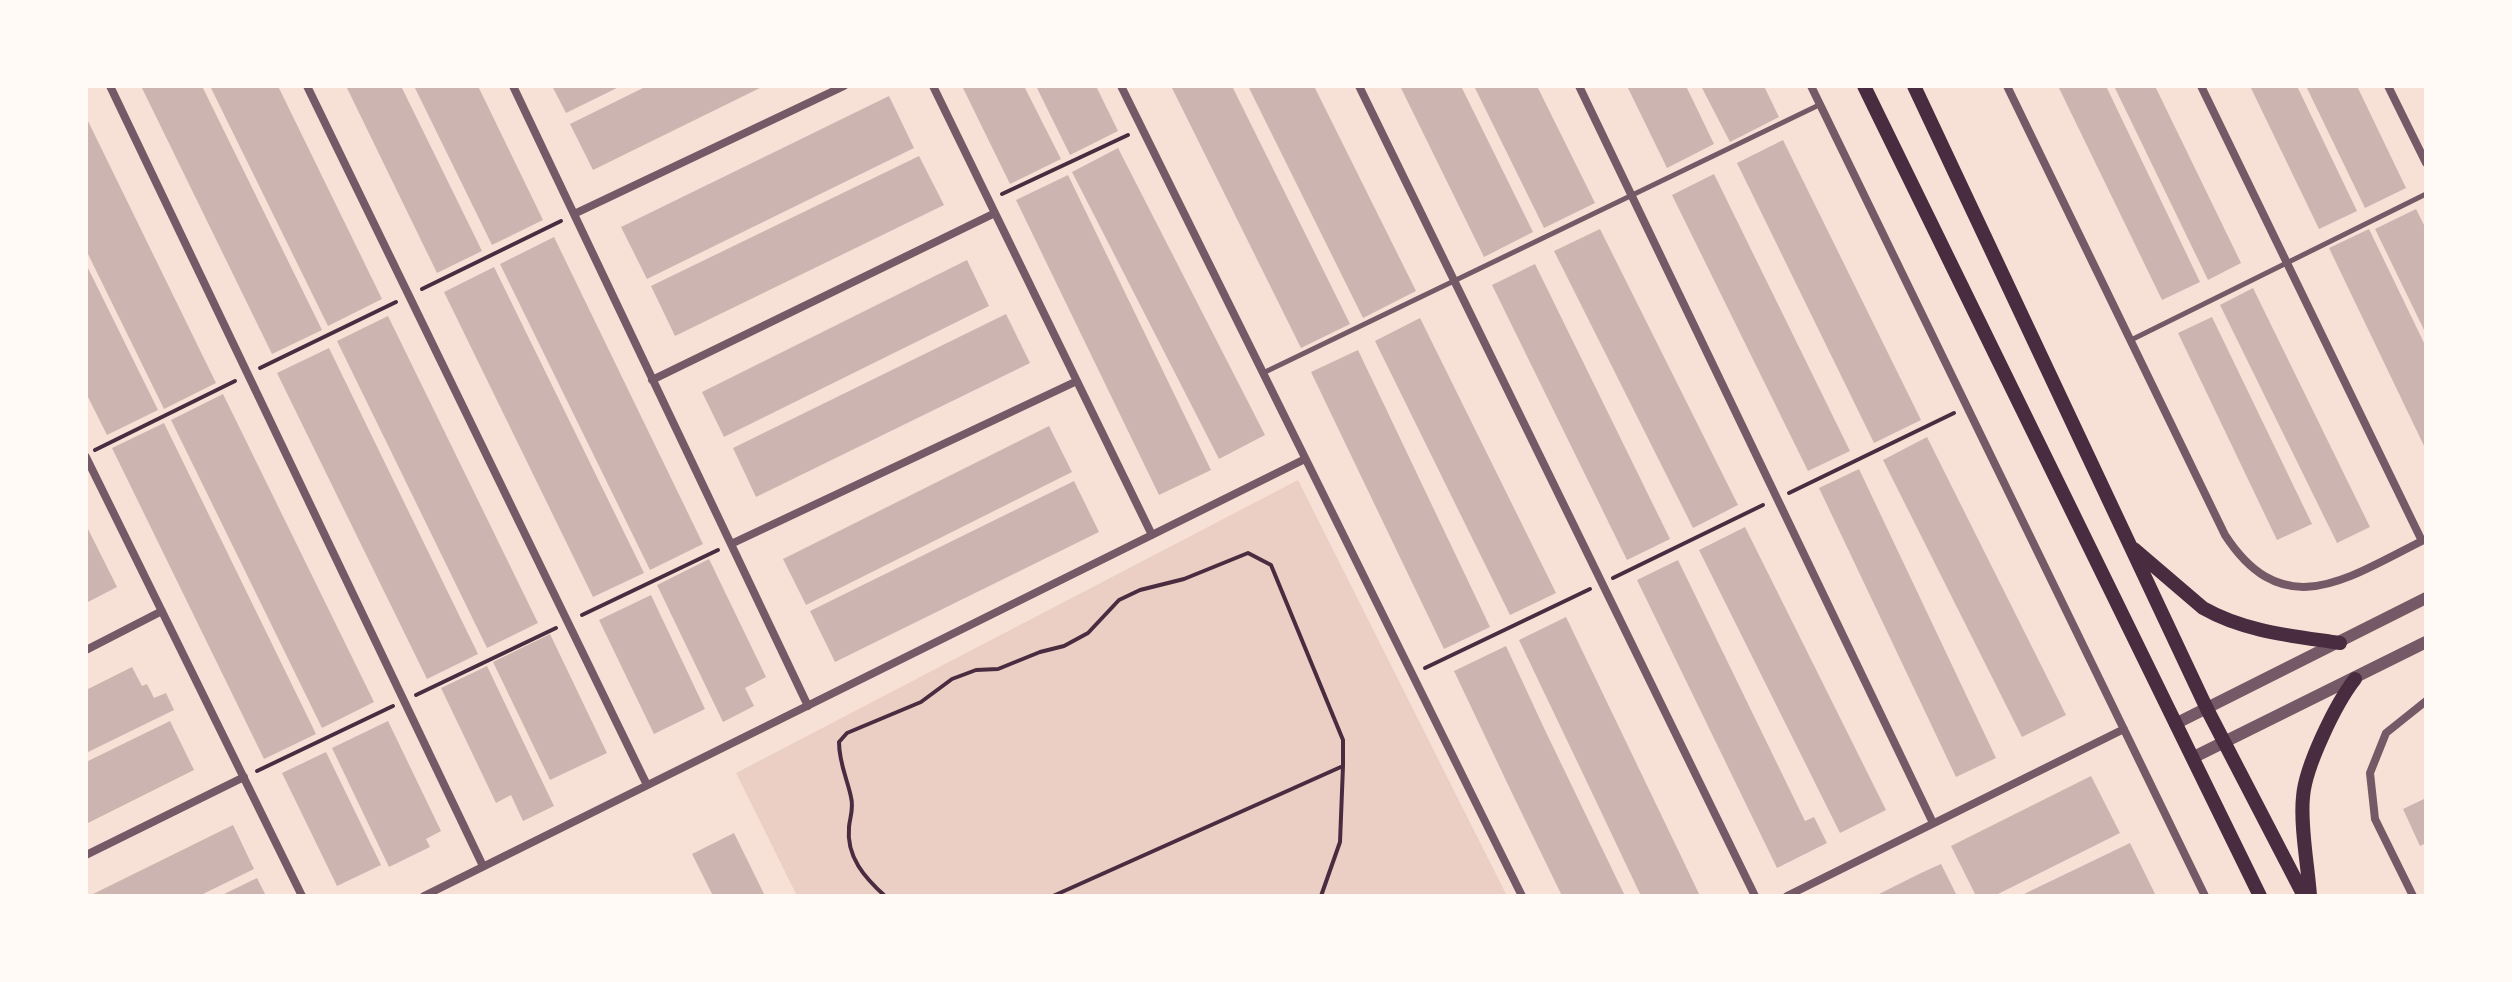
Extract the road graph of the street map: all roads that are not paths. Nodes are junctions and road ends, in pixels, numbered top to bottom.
1 (110, 86) edge
2 (307, 86) edge
3 (513, 86) edge
4 (844, 86) edge
5 (933, 86) edge
6 (1121, 86) edge
7 (1359, 86) edge
8 (1579, 86) edge
9 (1811, 86) edge
10 (1864, 86) edge
11 (1914, 86) edge
12 (2007, 86) edge
13 (2201, 86) edge
14 (2388, 86) edge
15 (1820, 104) junction
16 (2426, 163) edge
17 (2426, 194) edge
18 (1632, 195) junction
19 (995, 213) junction
20 (574, 214) junction
21 (2287, 263) junction
22 (1454, 281) junction
23 (2131, 340) junction
24 (1263, 373) junction
25 (652, 380) junction
26 (1077, 381) junction
27 (86, 456) edge
28 (1305, 459) junction
29 (1152, 535) junction
30 (2424, 540) edge
31 (731, 544) junction
32 (2130, 546) junction
33 (2426, 598) edge
34 (162, 611) junction
35 (2426, 642) edge
36 (2340, 643) junction
37 (86, 650) edge
38 (2355, 679) junction
39 (2426, 701) edge
40 (808, 706) junction
41 (2207, 709) junction
42 (2175, 724) junction
43 (2124, 729) junction
44 (2226, 743) junction
45 (2192, 758) junction
46 (244, 777) junction
47 (647, 785) junction
48 (1933, 823) junction
49 (86, 855) edge
50 (483, 866) junction
51 (302, 896) edge
52 (424, 896) edge
53 (1522, 896) edge
54 (1755, 896) edge
55 (1787, 896) edge
56 (2205, 896) edge
57 (2260, 896) edge
58 (2304, 896) edge
59 (2310, 896) edge
60 (2413, 896) edge

1 - 50 street
2 - 47 street
3 - 20 street
4 - 20 street
5 - 19 street
6 - 24 street
7 - 22 street
8 - 18 street
9 - 15 street
10 - 42 main road
11 - 32 main road
12 - 23 street
13 - 21 street
14 - 16 street
15 - 18 lane
15 - 43 street
17 - 21 lane
18 - 22 lane
18 - 48 street
19 - 25 street
19 - 26 street
20 - 25 street
21 - 23 lane
21 - 30 street
22 - 24 lane
22 - 54 street
23 - 30 street
24 - 28 street
25 - 31 street
26 - 29 street
26 - 31 street
27 - 34 street
28 - 29 street
28 - 53 street
29 - 40 street
31 - 40 street
32 - 36 main road
32 - 41 main road
33 - 36 street
34 - 37 street
34 - 46 street
35 - 38 street
36 - 41 street
38 - 44 street
38 - 59 main road
39 - 60 street
40 - 47 street
41 - 42 street
41 - 44 main road
42 - 45 main road
43 - 48 street
43 - 56 street
44 - 45 street
44 - 58 main road
45 - 57 main road
46 - 49 street
46 - 51 street
47 - 50 street
48 - 55 street
50 - 52 street

